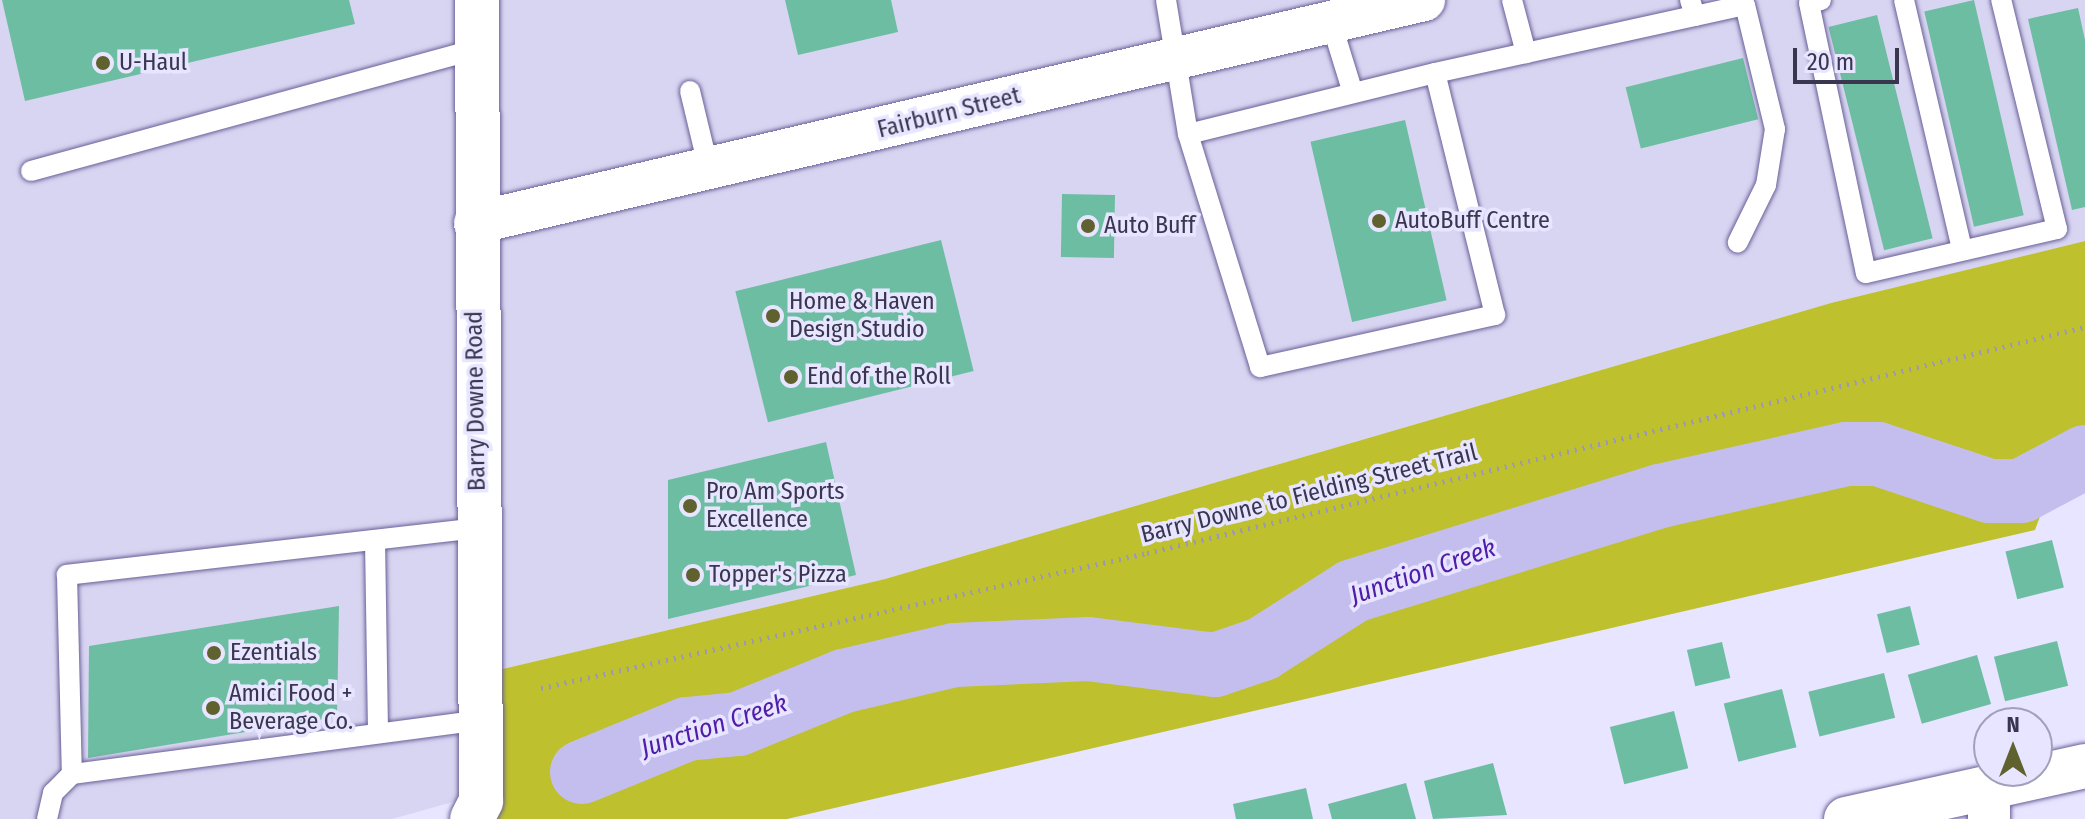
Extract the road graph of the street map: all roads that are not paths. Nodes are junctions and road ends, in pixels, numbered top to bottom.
1 (477, 0) edge
2 (1166, 0) edge
3 (1424, 0) edge
4 (1512, 0) edge
5 (1821, 0) edge
6 (1904, 0) edge
7 (2001, 0) edge
8 (1692, 8) edge
9 (1331, 22) junction
10 (476, 49) junction
11 (1526, 53) junction
12 (1171, 63) junction
13 (1435, 73) junction
14 (690, 91) dead end
15 (1353, 93) junction
16 (1188, 134) junction
17 (709, 170) junction
18 (31, 171) dead end
19 (475, 223) junction
20 (1738, 242) dead end
21 (1962, 250) junction
22 (478, 528) junction
23 (375, 540) junction
24 (480, 720) junction
25 (378, 729) junction
26 (2085, 766) edge
27 (72, 774) junction
28 (1989, 803) edge
29 (481, 813) edge
30 (47, 819) edge
31 (1846, 819) edge

1 - 10 main road, Barry Downe Road
2 - 12 lane
3 - 9 street, Fairburn Street
4 - 11 lane
5 - 21 lane
6 - 21 lane
7 - 21 lane
8 - 11 lane
8 - 20 lane
9 - 12 street, Fairburn Street
9 - 15 lane
10 - 18 lane
10 - 19 main road, Barry Downe Road
11 - 13 lane
12 - 16 lane
12 - 17 street, Fairburn Street
13 - 15 lane
13 - 16 lane
14 - 17 lane
15 - 16 lane
17 - 19 street, Fairburn Street
19 - 22 main road, Barry Downe Road
22 - 23 lane
22 - 24 main road, Barry Downe Road
23 - 25 lane
23 - 27 lane
24 - 25 lane
24 - 29 main road, Barry Downe Road
25 - 27 lane
26 - 28 main road
27 - 30 lane
28 - 31 main road

